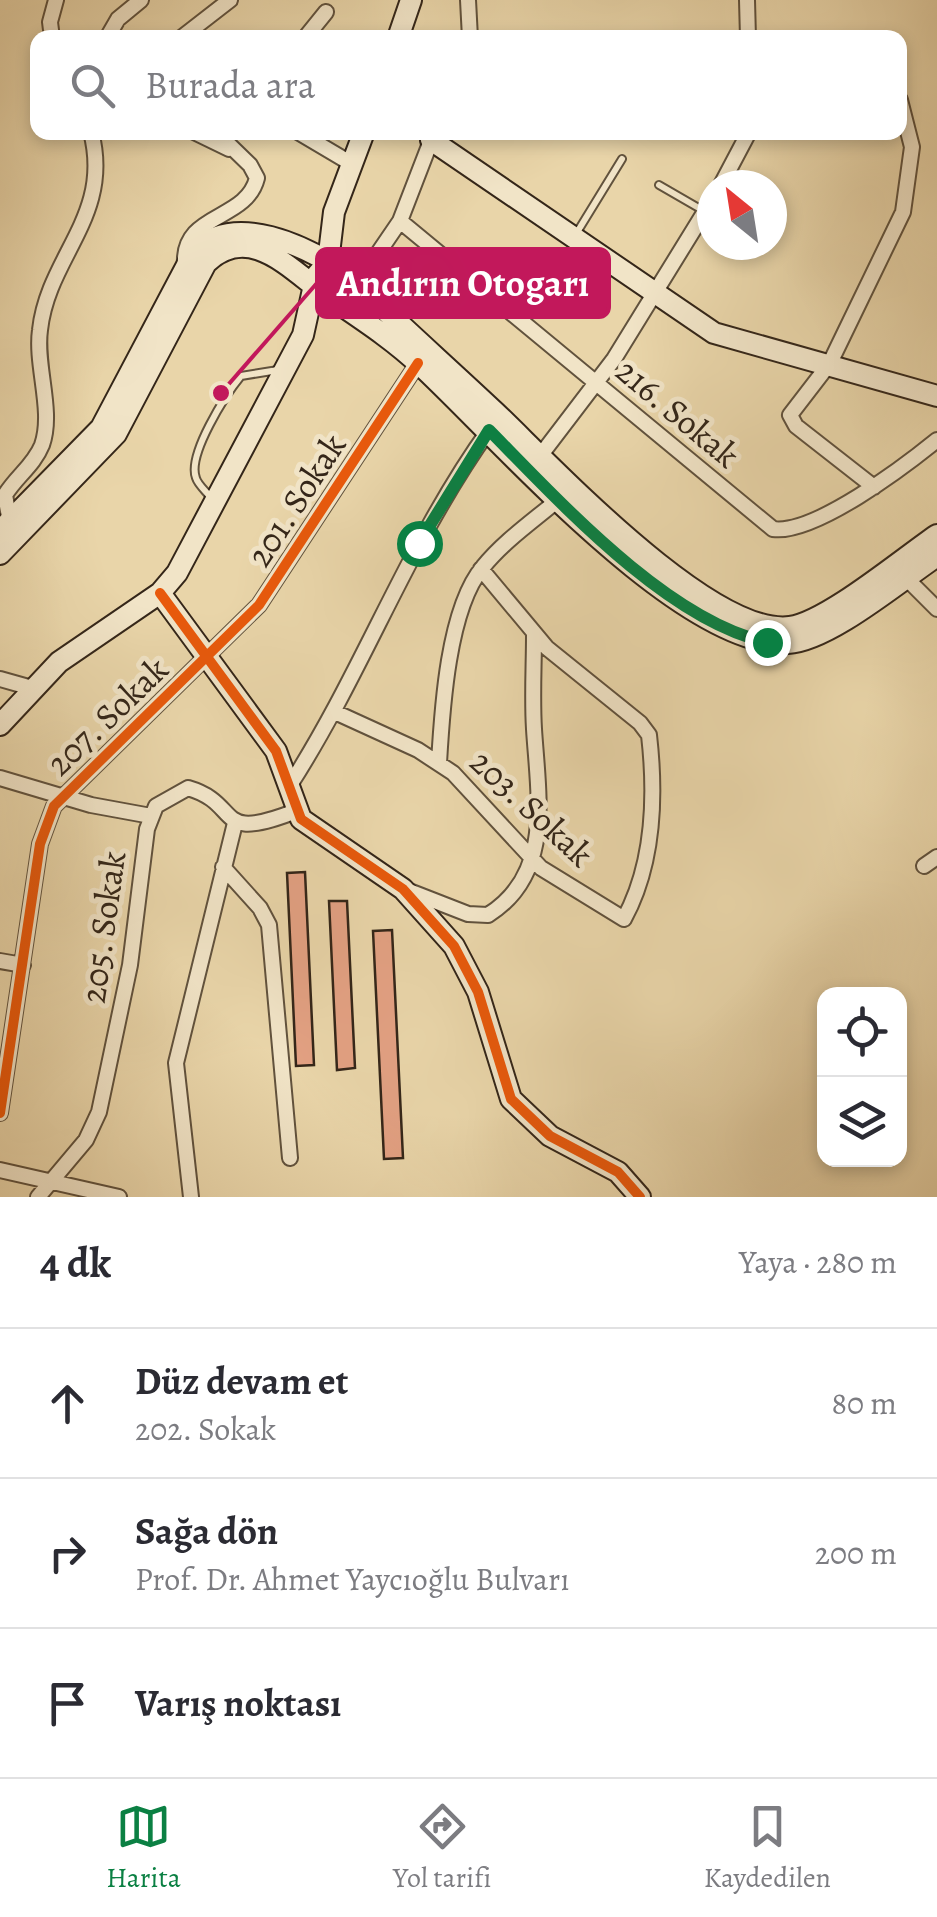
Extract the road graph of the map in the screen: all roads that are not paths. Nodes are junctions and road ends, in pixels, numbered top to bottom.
1 (56, 0) edge
2 (141, 0) edge
3 (230, 0) edge
4 (410, 0) edge
5 (468, 0) edge
6 (746, 0) edge
7 (326, 12) dead end
8 (51, 30) edge
9 (112, 30) edge
10 (191, 30) edge
11 (311, 30) edge
12 (401, 30) edge
13 (470, 30) edge
14 (748, 30) edge
15 (907, 127) edge
16 (93, 140) edge
17 (212, 140) edge
18 (224, 140) edge
19 (312, 140) edge
20 (361, 140) edge
21 (431, 140) edge
22 (439, 140) edge
23 (745, 140) edge
24 (236, 151) junction
25 (622, 159) dead end
26 (352, 164) junction
27 (729, 170) edge
28 (658, 185) dead end
29 (697, 201) edge
30 (400, 221) junction
31 (697, 224) edge
32 (575, 235) junction
33 (328, 262) junction
34 (186, 264) junction
35 (313, 283) junction
36 (357, 284) junction
37 (656, 291) junction
38 (338, 303) junction
39 (302, 335) junction
40 (418, 363) junction
41 (830, 363) junction
42 (284, 369) junction
43 (596, 384) junction
44 (937, 396) edge
45 (489, 430) junction
46 (937, 440) edge
47 (534, 462) junction
48 (874, 488) junction
49 (559, 499) junction
50 (215, 503) junction
51 (5, 526) edge
52 (937, 535) edge
53 (0, 554) edge
54 (937, 556) edge
55 (481, 568) junction
56 (905, 577) junction
57 (160, 593) junction
58 (937, 609) edge
59 (534, 635) junction
60 (207, 657) junction
61 (0, 679) edge
62 (32, 688) junction
63 (336, 713) junction
64 (0, 725) edge
65 (439, 763) junction
66 (0, 778) edge
67 (290, 786) junction
68 (61, 798) junction
69 (296, 811) junction
70 (151, 816) junction
71 (235, 823) junction
72 (937, 857) edge
73 (532, 858) junction
74 (924, 866) dead end
75 (223, 867) junction
76 (403, 889) junction
77 (0, 961) edge
78 (24, 966) junction
79 (0, 1113) edge
80 (290, 1158) dead end
81 (0, 1170) edge
82 (50, 1181) junction
83 (38, 1197) edge
84 (119, 1197) edge
85 (191, 1197) edge
86 (640, 1197) edge

1 - 8 street
2 - 9 street
3 - 10 street
4 - 12 main road
5 - 13 street
6 - 14 street
7 - 11 street
15 - 41 street
16 - 51 street
17 - 24 street
18 - 24 street
19 - 26 street
20 - 26 main road
21 - 30 street
22 - 32 main road
23 - 27 street
24 - 34 street
25 - 32 lane
26 - 33 main road
28 - 29 lane
30 - 36 street
30 - 43 street, 216. Sokak
31 - 37 street
32 - 37 main road
33 - 34 main road
33 - 35 main road
33 - 36 main road
34 - 51 main road
35 - 38 main road
35 - 39 main road
35 - 53 main road
36 - 38 main road
36 - 47 main road
37 - 41 main road
37 - 43 street
38 - 39 main road
38 - 40 main road
39 - 42 main road
40 - 45 main road
40 - 60 street, 201. Sokak
41 - 44 main road
41 - 48 street
42 - 50 main road
42 - 50 lane
43 - 47 street
43 - 48 street, 216. Sokak
45 - 47 main road
45 - 63 street
46 - 48 street, 216. Sokak
47 - 49 main road
47 - 52 main road
49 - 55 street
49 - 56 main road
50 - 57 main road
54 - 56 main road
55 - 59 street, 203. Sokak
55 - 65 street
56 - 58 street
57 - 60 main road
57 - 62 main road
59 - 73 street
59 - 73 street, 203. Sokak
60 - 67 main road
60 - 68 street, 207. Sokak
61 - 62 street
62 - 64 main road
63 - 65 street, 203. Sokak
63 - 67 street
65 - 73 street, 203. Sokak
66 - 68 street
67 - 69 main road
68 - 70 street
68 - 78 street, 207. Sokak
69 - 71 street
69 - 76 main road
70 - 71 street, 205. Sokak
70 - 82 street, 205. Sokak
71 - 75 street
72 - 74 street
73 - 76 street
75 - 80 street
75 - 85 street
76 - 86 main road
77 - 78 street
78 - 79 street, 207. Sokak
81 - 82 street
82 - 83 street, 205. Sokak
82 - 84 street

